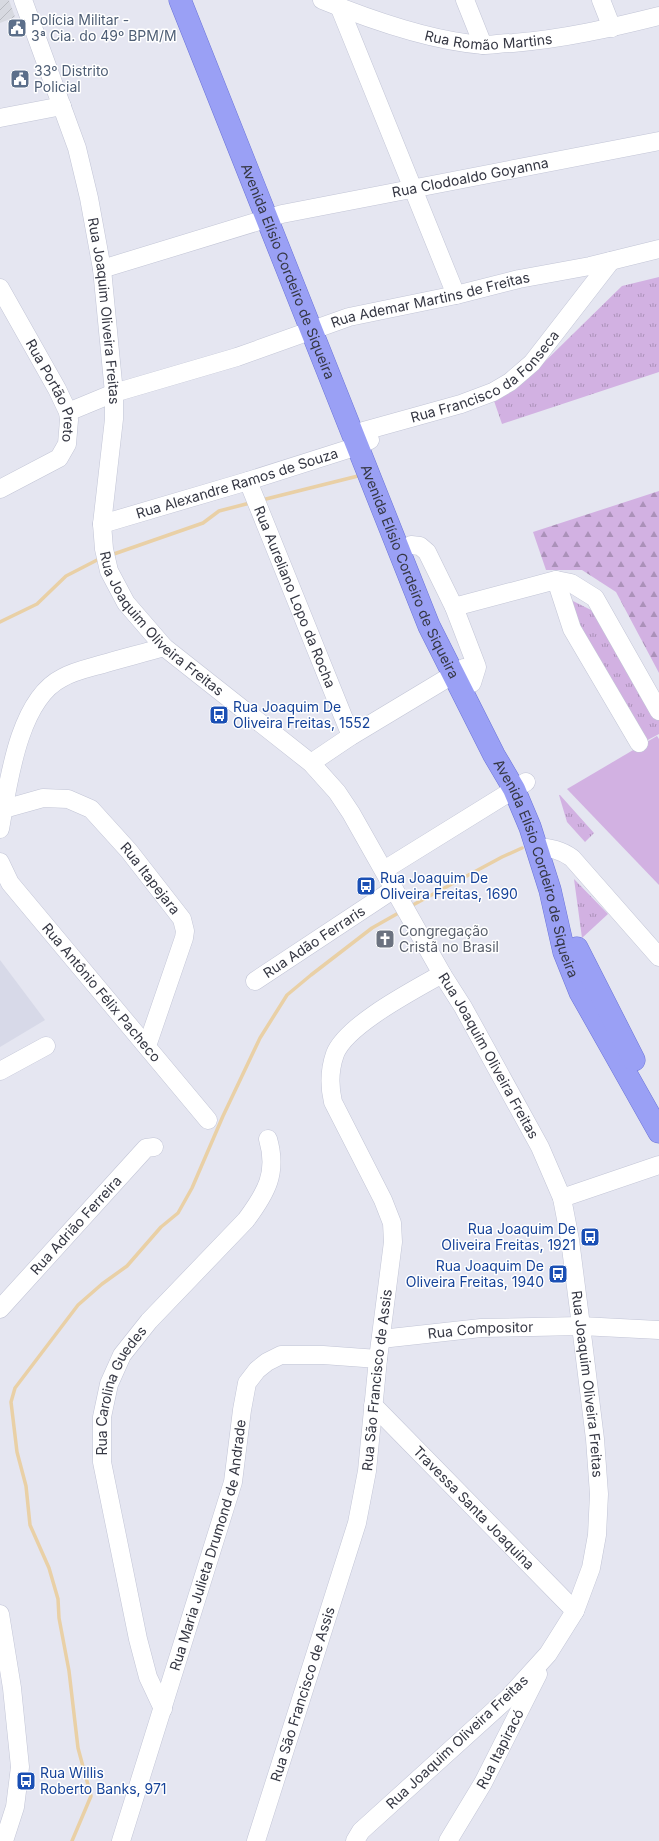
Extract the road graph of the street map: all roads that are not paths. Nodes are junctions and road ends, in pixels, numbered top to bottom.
1 (23, 0) edge
2 (180, 0) edge
3 (195, 0) edge
4 (322, 0) edge
5 (465, 0) edge
6 (600, 0) edge
7 (338, 4) edge
8 (659, 16) edge
9 (612, 28) junction
10 (483, 45) junction
11 (62, 106) junction
12 (0, 118) edge
13 (659, 141) edge
14 (413, 189) junction
15 (275, 216) junction
16 (659, 249) edge
17 (611, 261) junction
18 (590, 266) junction
19 (102, 269) junction
20 (593, 284) junction
21 (0, 288) edge
22 (456, 295) junction
23 (318, 326) junction
24 (114, 393) junction
25 (68, 412) junction
26 (362, 437) junction
27 (250, 486) junction
28 (0, 489) edge
29 (102, 530) junction
30 (411, 545) junction
31 (556, 580) junction
32 (454, 607) junction
33 (164, 647) junction
34 (463, 675) junction
35 (659, 711) edge
36 (351, 736) junction
37 (639, 743) dead end
38 (312, 763) junction
39 (520, 785) junction
40 (2, 810) edge
41 (0, 829) edge
42 (544, 847) junction
43 (0, 862) edge
44 (384, 870) junction
45 (398, 895) junction
46 (659, 957) edge
47 (442, 974) junction
48 (254, 981) dead end
49 (46, 1046) dead end
50 (147, 1046) junction
51 (0, 1071) edge
52 (659, 1104) edge
53 (208, 1120) dead end
54 (659, 1132) edge
55 (268, 1139) dead end
56 (154, 1147) dead end
57 (659, 1165) edge
58 (562, 1198) junction
59 (0, 1309) edge
60 (581, 1326) junction
61 (659, 1330) edge
62 (381, 1339) junction
63 (378, 1359) junction
64 (373, 1405) junction
65 (575, 1611) junction
66 (0, 1614) edge
67 (548, 1654) junction
68 (163, 1709) junction
69 (4, 1841) edge
70 (121, 1841) edge
71 (256, 1841) edge
72 (355, 1841) edge
73 (448, 1841) edge

1 - 11 street, Rua Joaquim Oliveira Freitas
2 - 15 main road, Avenida Elísio Cordeiro de Siqueira
3 - 15 main road, Avenida Elísio Cordeiro de Siqueira
4 - 7 street, Rua Romão Martins
5 - 10 street
6 - 9 street
7 - 10 street, Rua Romão Martins
7 - 14 street
8 - 9 street, Rua Romão Martins
9 - 10 street, Rua Romão Martins
11 - 12 street
11 - 19 street, Rua Joaquim Oliveira Freitas
13 - 14 street, Rua Clodoaldo Goyanna
14 - 15 street, Rua Clodoaldo Goyanna
14 - 22 street
15 - 19 street, Rua Clodoaldo Goyanna
15 - 23 main road, Avenida Elísio Cordeiro de Siqueira
16 - 17 street, Rua Ademar Martins de Freitas
17 - 18 street, Rua Ademar Martins de Freitas
17 - 20 street, Rua Francisco da Fonseca
18 - 20 street
18 - 22 street, Rua Ademar Martins de Freitas
19 - 24 street, Rua Joaquim Oliveira Freitas
20 - 26 street, Rua Francisco da Fonseca
21 - 25 street, Rua Portão Preto
22 - 23 street, Rua Ademar Martins de Freitas
23 - 24 street, Rua Ademar Martins de Freitas
23 - 26 main road, Avenida Elísio Cordeiro de Siqueira
24 - 25 street, Rua Ademar Martins de Freitas
24 - 29 street, Rua Joaquim Oliveira Freitas
25 - 28 street, Rua Portão Preto
26 - 27 street, Rua Alexandre Ramos de Souza
26 - 30 main road, Avenida Elísio Cordeiro de Siqueira
26 - 34 main road, Avenida Elísio Cordeiro de Siqueira
27 - 29 street, Rua Alexandre Ramos de Souza
27 - 36 street, Rua Aureliano Lopo da Rocha
29 - 33 street, Rua Joaquim Oliveira Freitas
30 - 32 street
30 - 34 main road, Avenida Elísio Cordeiro de Siqueira
31 - 32 street
31 - 35 street
31 - 37 street
32 - 34 street
33 - 38 street, Rua Joaquim Oliveira Freitas
33 - 40 street
34 - 36 street
34 - 39 main road, Avenida Elísio Cordeiro de Siqueira
36 - 38 street
38 - 44 street, Rua Joaquim Oliveira Freitas
39 - 42 main road, Avenida Elísio Cordeiro de Siqueira
39 - 44 street
40 - 41 street
40 - 50 street, Rua Itapejara
42 - 46 street
42 - 52 main road, Avenida Elísio Cordeiro de Siqueira
42 - 54 main road, Avenida Elísio Cordeiro de Siqueira
43 - 50 street, Rua Antônio Félix Pacheco
44 - 45 street, Rua Joaquim Oliveira Freitas
45 - 47 street, Rua Joaquim Oliveira Freitas
45 - 48 street, Rua Adão Ferraris
47 - 58 street, Rua Joaquim Oliveira Freitas
47 - 62 street, Rua São Francisco de Assis
49 - 51 street
50 - 53 street, Rua Antônio Félix Pacheco
55 - 68 street, Rua Carolina Guedes
56 - 59 street, Rua Adrião Ferreira
57 - 58 street
58 - 60 street, Rua Joaquim Oliveira Freitas
60 - 61 street, Rua Compositor
60 - 62 street, Rua Compositor
60 - 65 street, Rua Joaquim Oliveira Freitas
62 - 63 street, Rua São Francisco de Assis
63 - 64 street, Rua São Francisco de Assis
63 - 68 street, Rua Maria Julieta Drumond de Andrade
64 - 65 street, Travessa Santa Joaquina
64 - 71 street, Rua São Francisco de Assis
65 - 67 street, Rua Joaquim Oliveira Freitas
66 - 69 street
67 - 72 street, Rua Joaquim Oliveira Freitas
67 - 73 street, Rua Itapiracó
68 - 70 street, Rua Maria Julieta Drumond de Andrade

